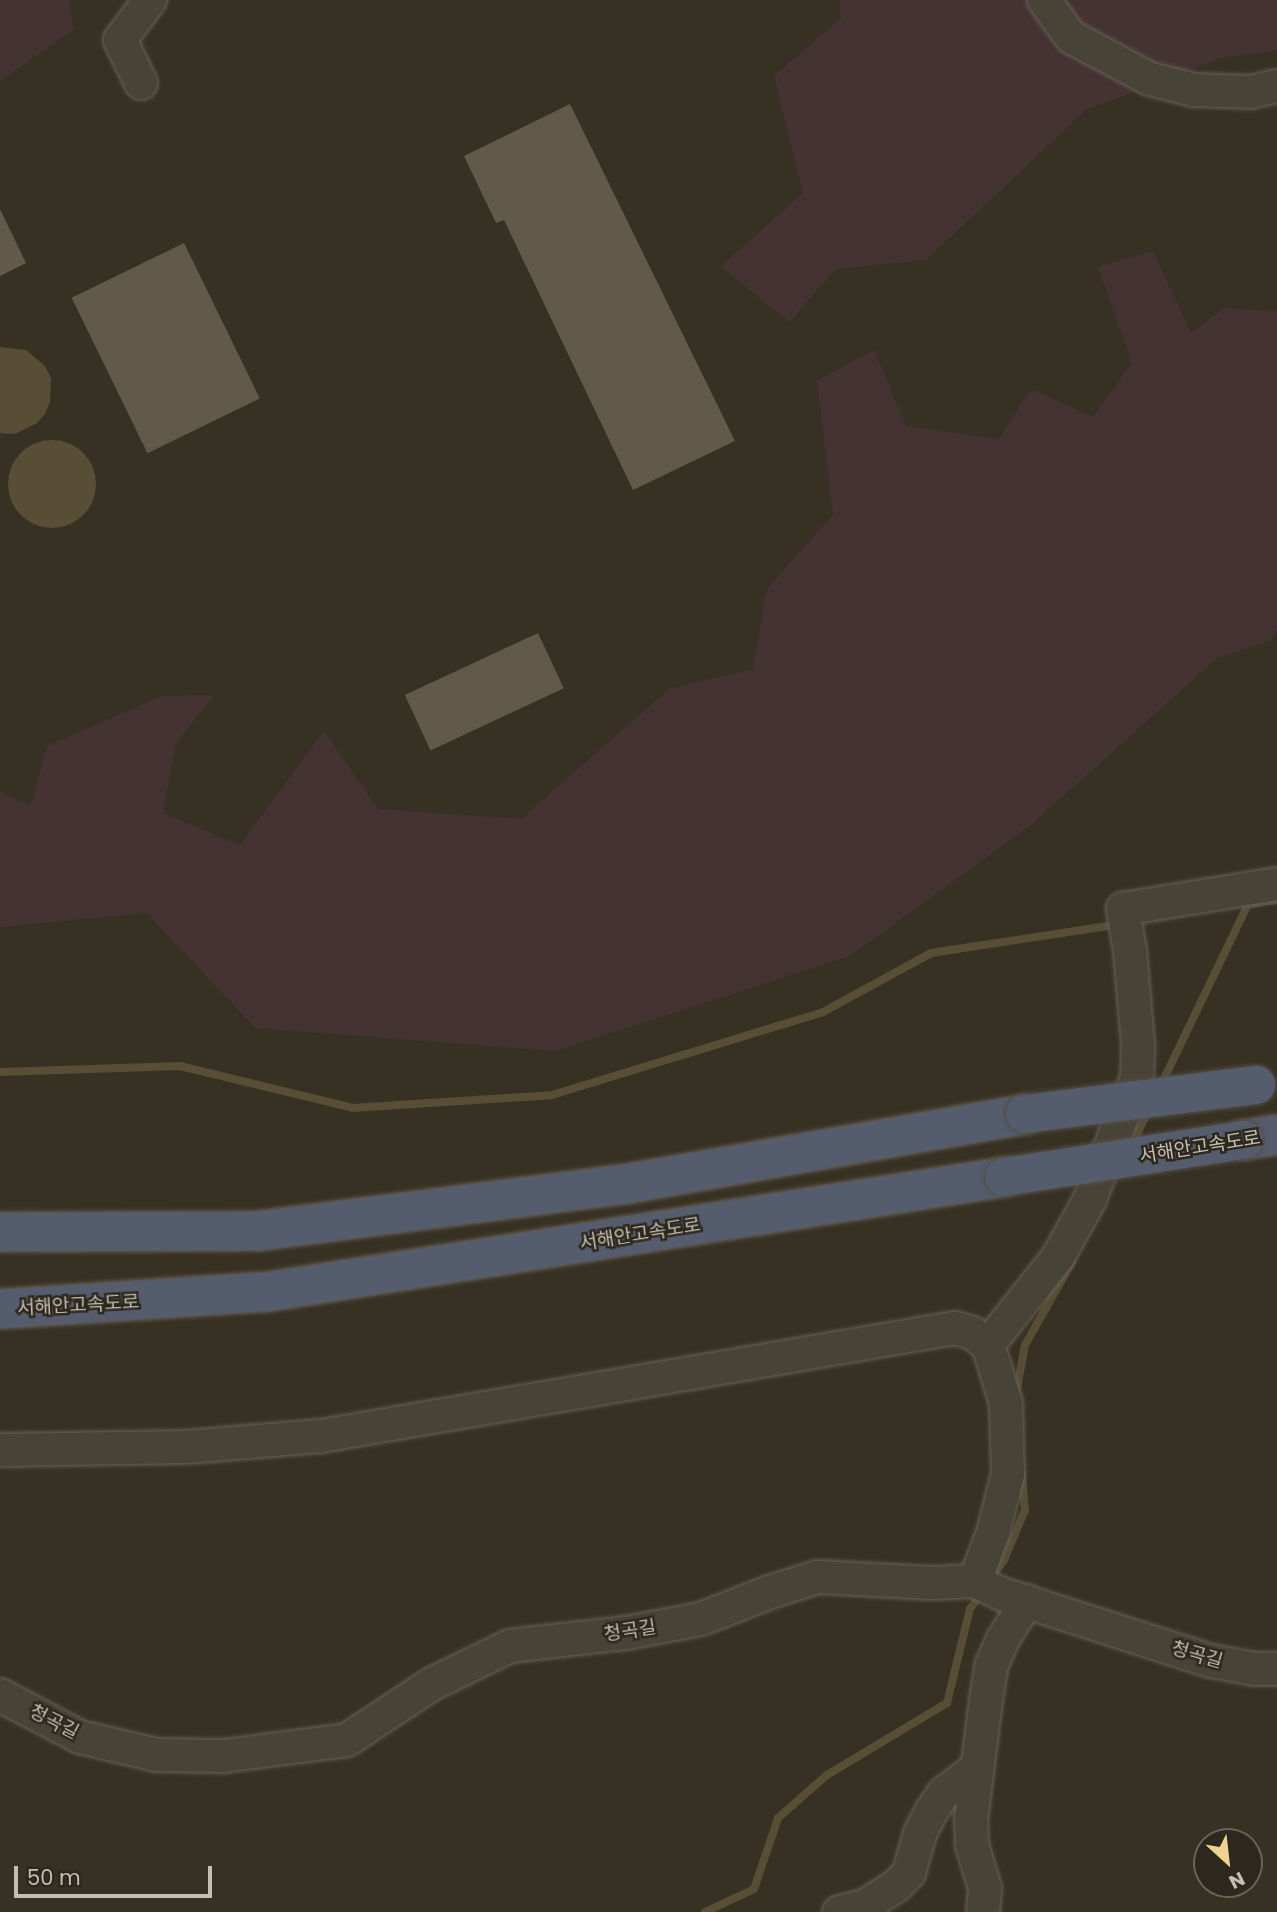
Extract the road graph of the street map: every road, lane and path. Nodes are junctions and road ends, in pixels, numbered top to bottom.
1 (150, 0) edge
2 (1044, 0) edge
3 (141, 83) dead end
4 (1277, 86) edge
5 (1277, 884) edge
6 (1267, 1083) edge
7 (1260, 1138) edge
8 (0, 1232) edge
9 (0, 1309) edge
10 (988, 1345) junction
11 (0, 1450) edge
12 (975, 1581) junction
13 (1027, 1601) junction
14 (1277, 1669) edge
15 (0, 1695) edge
16 (976, 1768) junction
17 (839, 1912) edge
18 (983, 1912) edge

1 - 3 street
2 - 4 street
5 - 10 street
6 - 8 highway, bridge
7 - 9 highway, 서해안고속도로, bridge
10 - 11 street
10 - 12 street
12 - 13 street, 청곡길
12 - 15 street, 청곡길
13 - 14 street, 청곡길
13 - 16 street
16 - 17 street
16 - 18 street

